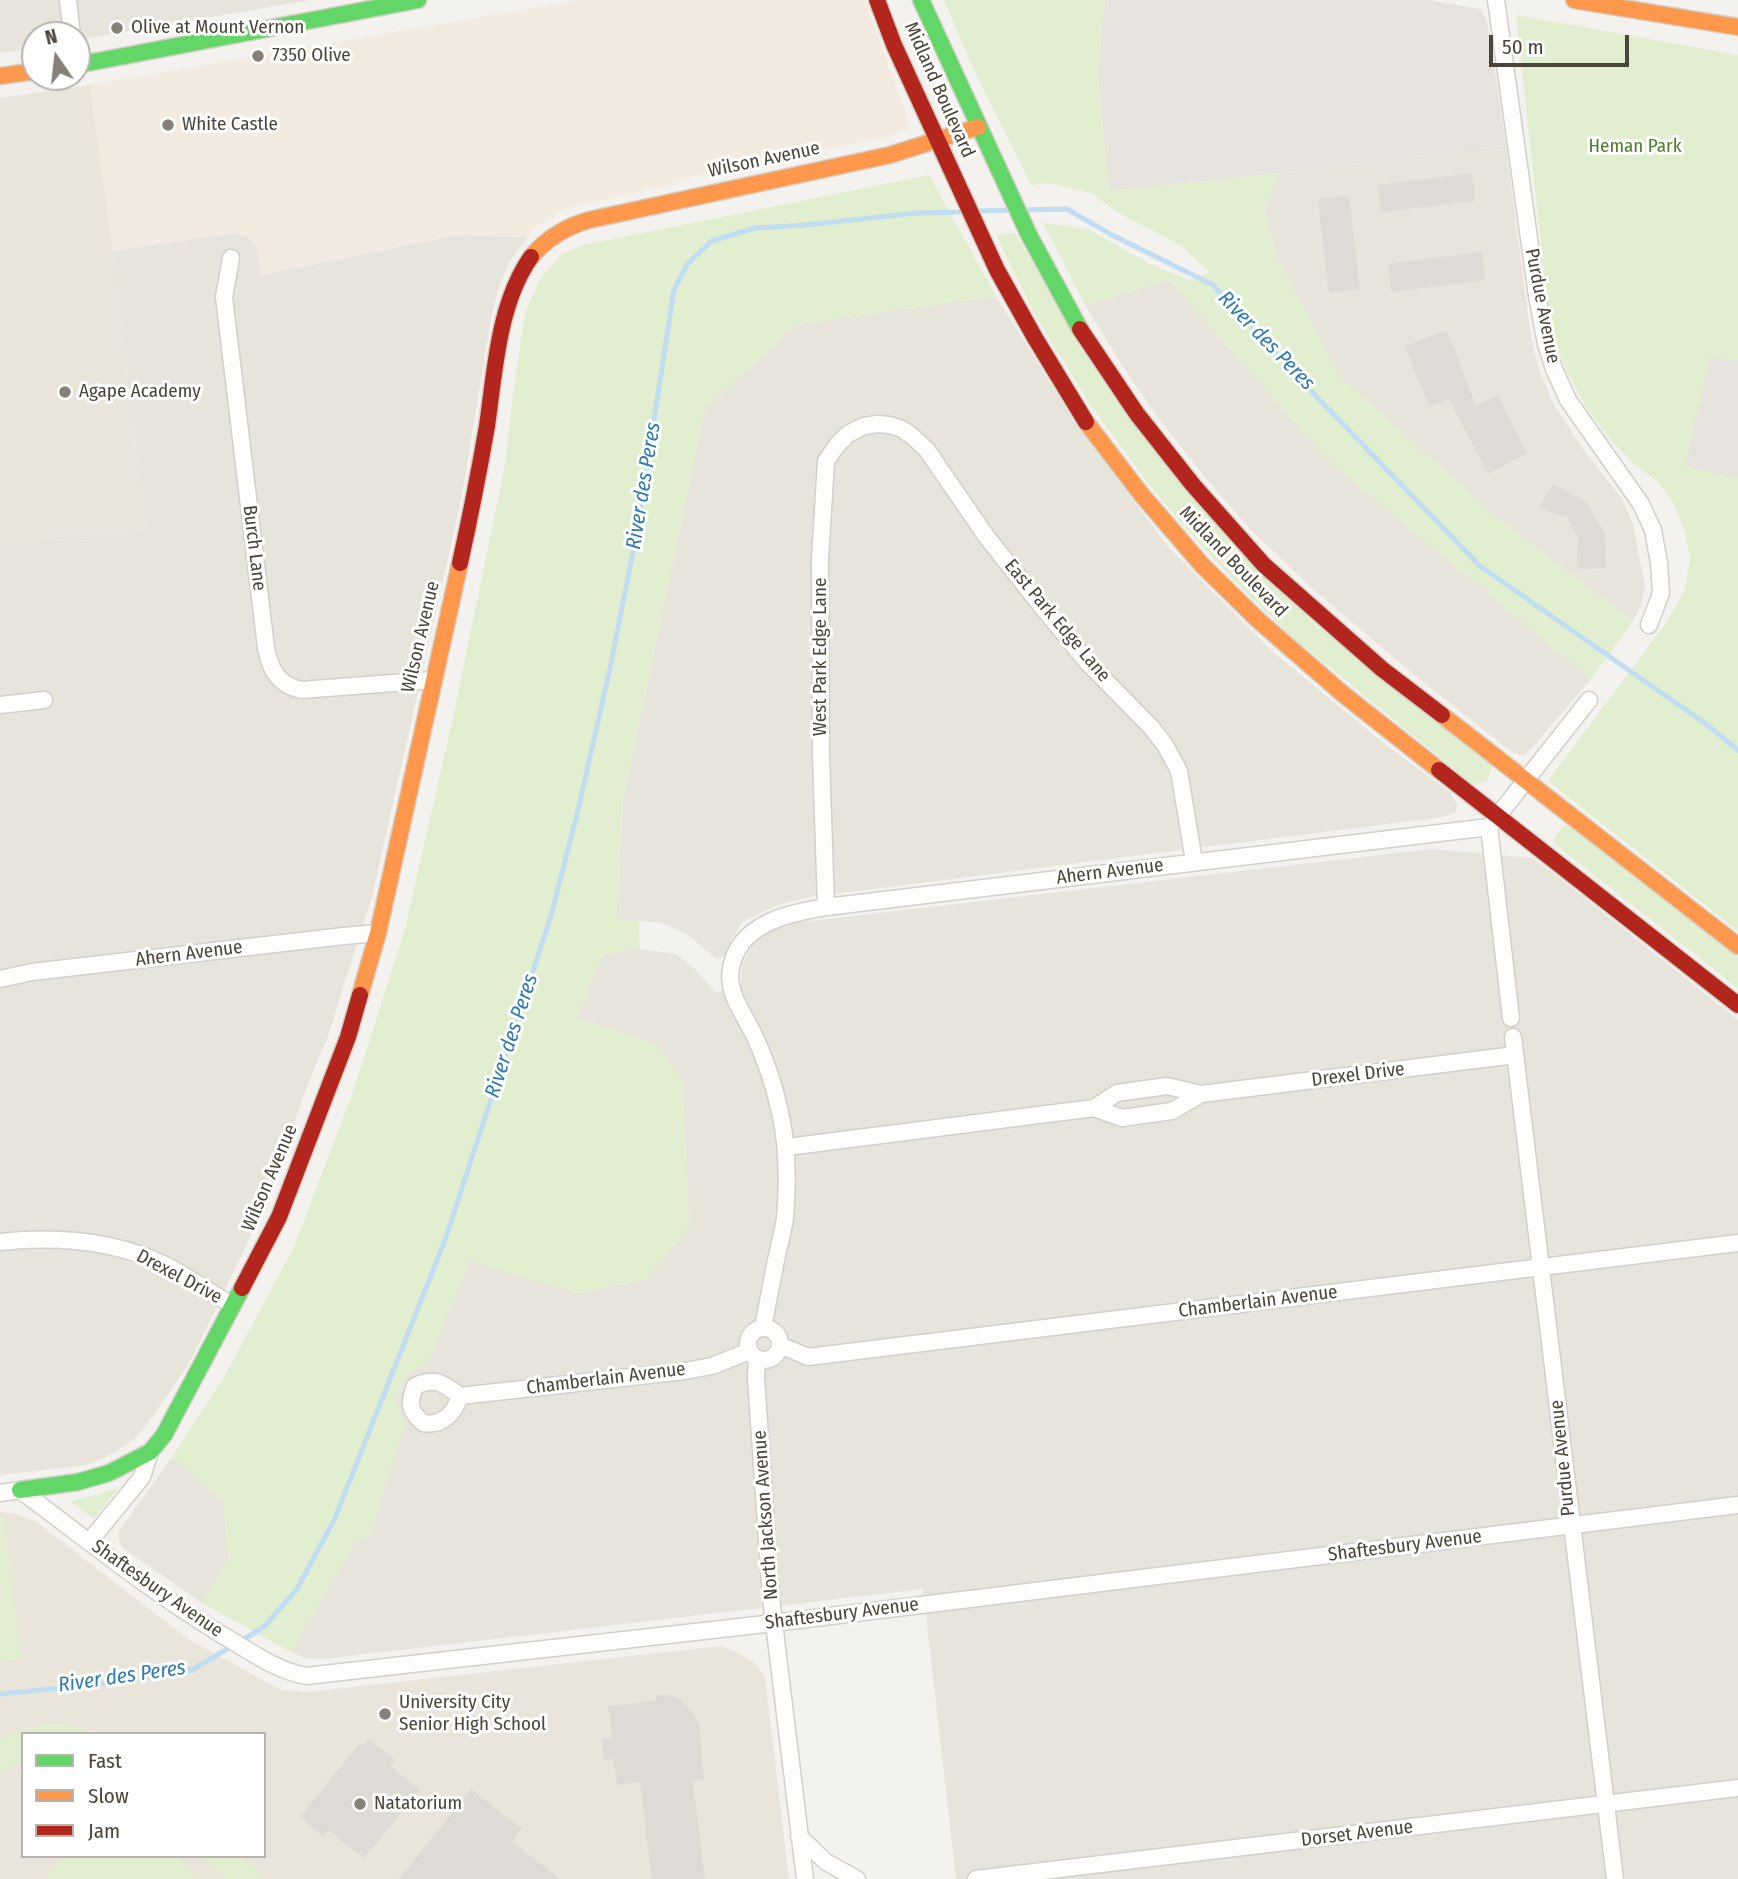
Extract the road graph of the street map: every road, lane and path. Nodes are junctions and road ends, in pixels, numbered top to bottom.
1 (68, 0) edge
2 (418, 0) edge
3 (877, 0) edge
4 (921, 0) edge
5 (1496, 0) edge
6 (1574, 0) edge
7 (1671, 8) edge
8 (70, 21) edge
9 (1738, 27) edge
10 (91, 62) edge
11 (21, 73) edge
12 (0, 76) edge
13 (978, 127) junction
14 (938, 141) junction
15 (231, 258) dead end
16 (864, 426) joint
17 (1649, 625) dead end
18 (433, 680) junction
19 (44, 700) dead end
20 (1589, 700) dead end
21 (0, 705) edge
22 (1526, 780) junction
23 (1493, 821) junction
24 (1194, 862) junction
25 (826, 907) junction
26 (378, 933) junction
27 (1738, 946) edge
28 (0, 979) edge
29 (1738, 1005) edge
30 (1511, 1018) dead end
31 (1513, 1037) dead end
32 (1515, 1055) junction
33 (1201, 1094) junction
34 (1094, 1108) junction
35 (787, 1147) junction
36 (0, 1242) edge
37 (1738, 1243) edge
38 (1541, 1267) junction
39 (232, 1305) junction
40 (763, 1328) junction
41 (780, 1345) junction
42 (753, 1355) junction
43 (460, 1396) dead end
44 (150, 1452) junction
45 (20, 1490) junction
46 (0, 1493) edge
47 (1738, 1505) edge
48 (1571, 1525) junction
49 (89, 1542) junction
50 (774, 1623) junction
51 (1738, 1788) edge
52 (1606, 1804) junction
53 (799, 1836) junction
54 (805, 1879) edge
55 (857, 1879) edge
56 (976, 1879) edge
57 (1615, 1879) edge

1 - 8 street
2 - 10 main road
3 - 14 main road, Midland Boulevard
4 - 13 main road, Midland Boulevard
5 - 17 street, Purdue Avenue
6 - 7 main road
7 - 9 main road
11 - 12 main road
13 - 14 main road, Wilson Avenue
13 - 22 main road, Midland Boulevard
14 - 18 main road, Wilson Avenue
14 - 23 main road, Midland Boulevard
15 - 18 street, Burch Lane
16 - 24 street, East Park Edge Lane
16 - 25 street, West Park Edge Lane
18 - 26 main road, Wilson Avenue
19 - 21 street
20 - 22 street
22 - 23 street
22 - 27 main road, Midland Boulevard
23 - 24 street, Ahern Avenue
23 - 29 main road, Midland Boulevard
23 - 30 street
24 - 25 street, Ahern Avenue
25 - 35 street, Ahern Avenue
26 - 28 street, Ahern Avenue
26 - 39 main road, Wilson Avenue
31 - 32 street, Purdue Avenue
32 - 33 street, Drexel Drive
32 - 38 street, Purdue Avenue
33 - 34 street, Drexel Drive
33 - 34 street, Drexel Drive
34 - 35 street, Drexel Drive
35 - 40 street
36 - 39 street, Drexel Drive
37 - 38 street, Chamberlain Avenue
38 - 41 street, Chamberlain Avenue
38 - 48 street, Purdue Avenue
39 - 44 main road, Wilson Avenue
40 - 41 street
40 - 42 street
41 - 42 street
42 - 43 street, Chamberlain Avenue
42 - 50 street, North Jackson Avenue
44 - 45 main road, Wilson Avenue
44 - 49 street, Wilson Avenue
45 - 46 street
45 - 49 street, Shaftesbury Avenue
47 - 48 street, Shaftesbury Avenue
48 - 50 street, Shaftesbury Avenue
48 - 52 street, Purdue Avenue
49 - 50 street, Shaftesbury Avenue
50 - 53 street, North Jackson Avenue
51 - 52 street, Dorset Avenue
52 - 56 street, Dorset Avenue
52 - 57 street, Purdue Avenue
53 - 54 street, North Jackson Avenue
53 - 55 street

